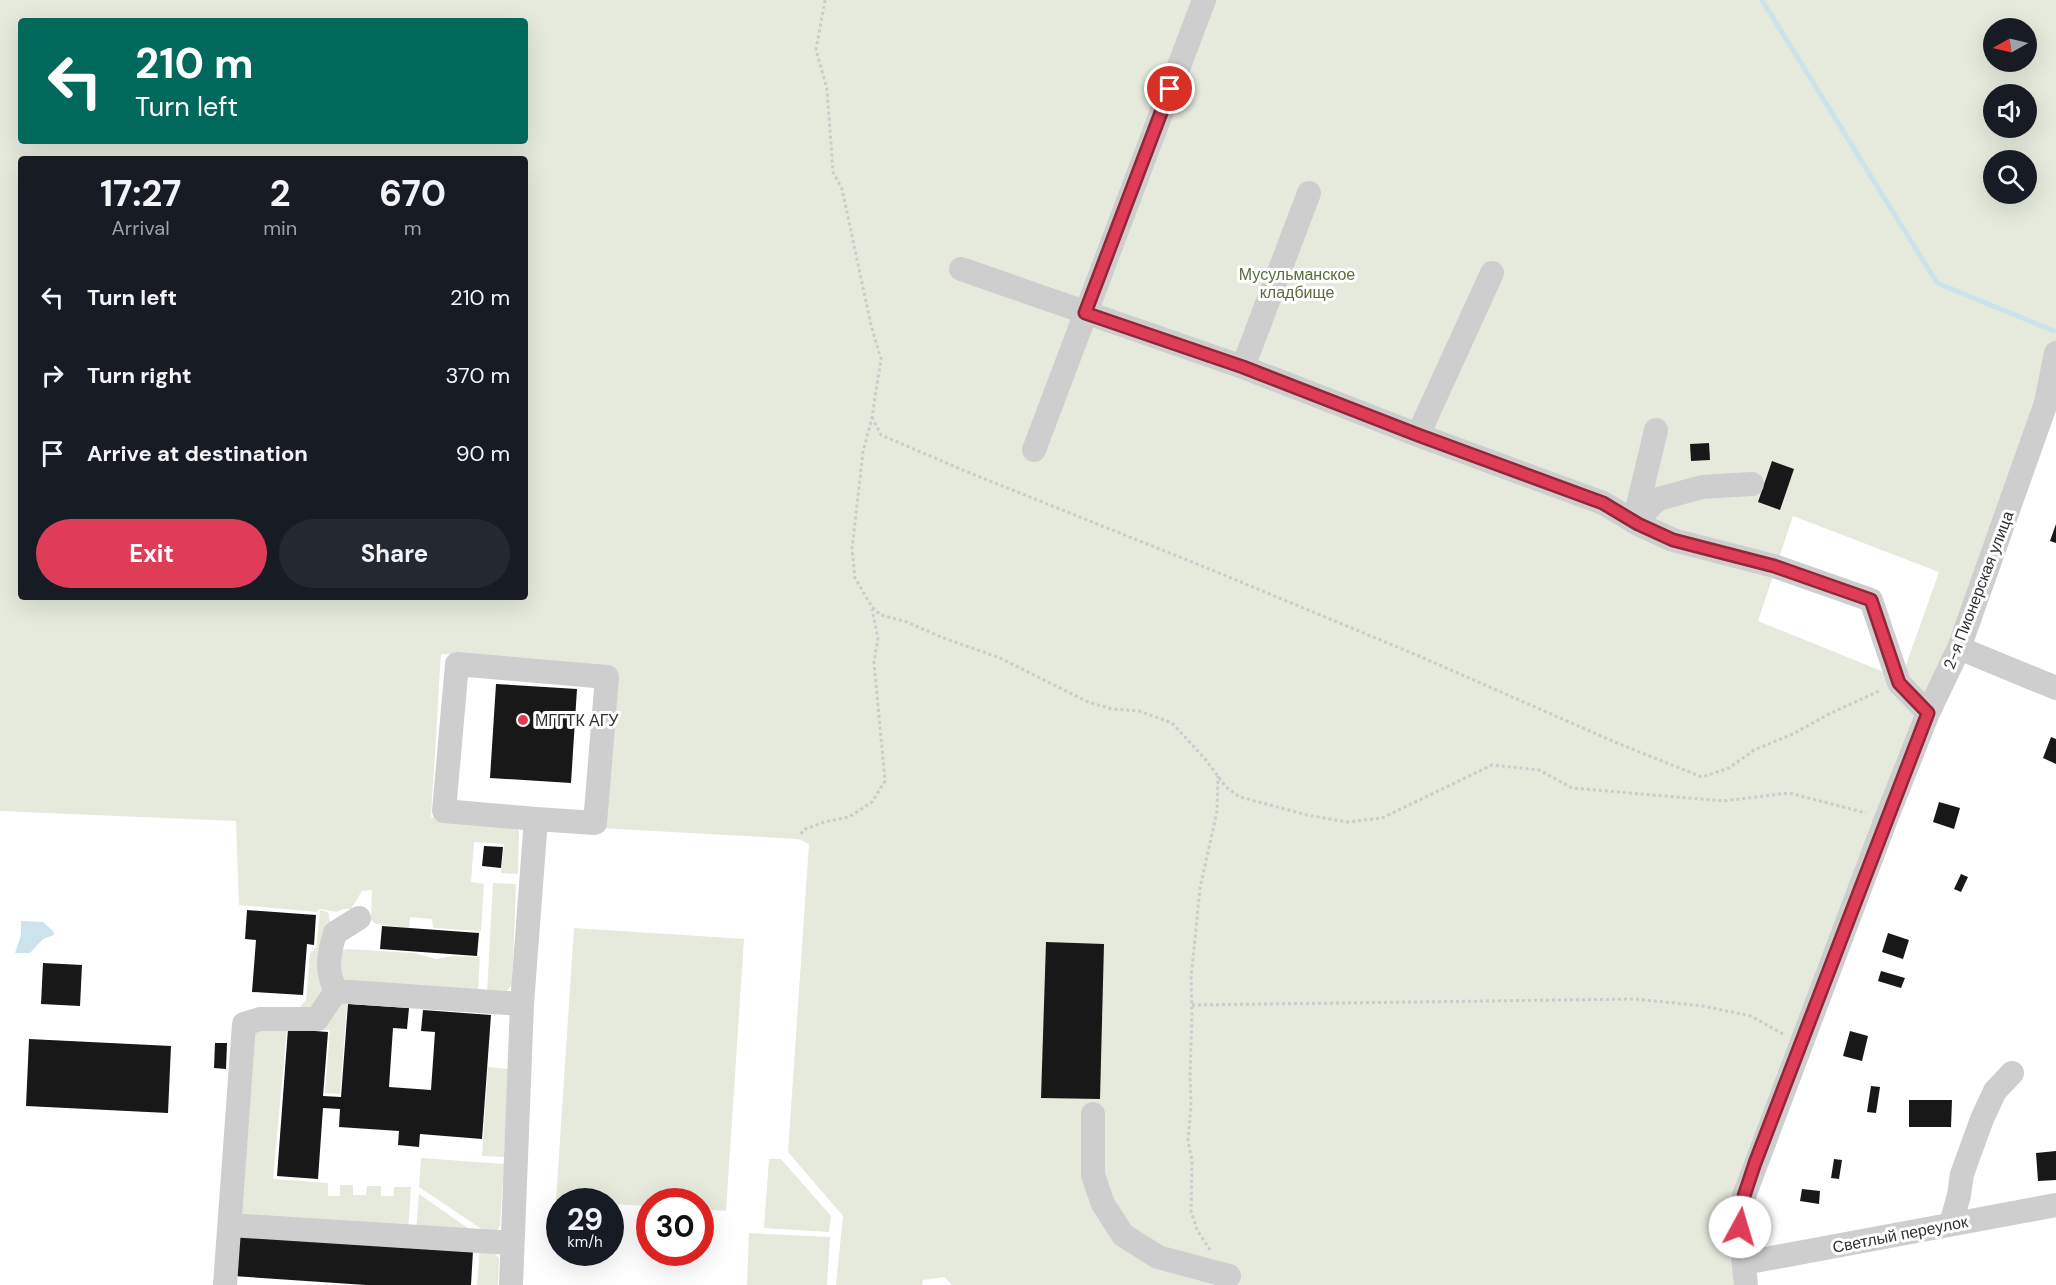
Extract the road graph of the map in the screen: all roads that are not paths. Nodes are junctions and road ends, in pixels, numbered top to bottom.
1 (1204, 0) edge
2 (1309, 193) dead end
3 (961, 269) dead end
4 (1492, 273) dead end
5 (1085, 313) junction
6 (2056, 353) edge
7 (1243, 367) junction
8 (1656, 430) dead end
9 (1418, 435) junction
10 (1034, 450) dead end
11 (1752, 484) dead end
12 (1634, 522) junction
13 (1959, 648) junction
14 (2056, 688) edge
15 (1928, 713) junction
16 (536, 819) junction
17 (359, 918) dead end
18 (336, 991) junction
19 (522, 1004) junction
20 (2012, 1073) dead end
21 (1093, 1114) dead end
22 (2056, 1205) edge
23 (1951, 1224) junction
24 (230, 1225) junction
25 (512, 1244) junction
26 (1745, 1274) edge
27 (1229, 1276) road end
28 (225, 1285) edge
29 (511, 1285) edge

1 - 5 street
2 - 7 street
3 - 5 street
4 - 9 street
5 - 7 street
5 - 10 street
6 - 13 street, 2-я Пионерская улица
7 - 9 street
8 - 12 street
9 - 12 street
11 - 12 street
12 - 15 street
13 - 14 street
13 - 15 street, 2-я Пионерская улица
15 - 26 street, 2-я Пионерская улица
16 - 16 street
16 - 19 street
17 - 18 street
18 - 19 street
18 - 24 street
19 - 25 street
20 - 23 street
21 - 27 street
22 - 23 street, Светлый переулок
23 - 26 street, Светлый переулок
24 - 25 street
24 - 28 street
25 - 29 street

